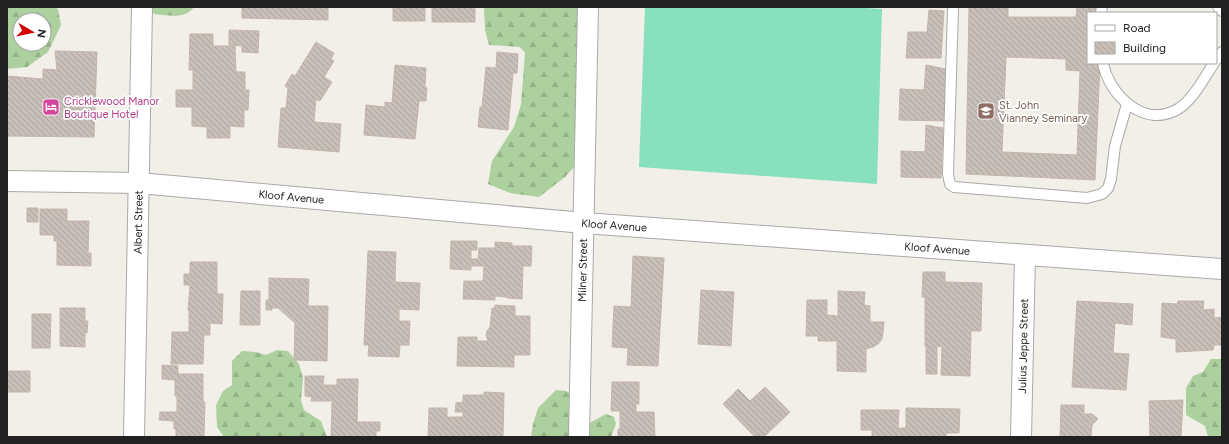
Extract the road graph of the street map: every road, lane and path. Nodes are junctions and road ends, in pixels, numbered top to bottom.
1 (142, 7) edge
2 (588, 7) edge
3 (1218, 7) edge
4 (953, 8) dead end
5 (1222, 11) edge
6 (1103, 64) edge
7 (1213, 64) edge
8 (1127, 104) junction
9 (7, 181) edge
10 (139, 183) junction
11 (584, 223) junction
12 (1025, 255) junction
13 (1222, 269) edge
14 (134, 437) edge
15 (579, 437) edge
16 (1021, 437) edge

1 - 10 street, Albert Street
2 - 11 street, Milner Street
3 - 5 lane
4 - 8 lane
6 - 8 lane
7 - 8 lane
9 - 10 street, Kloof Avenue
10 - 11 street, Kloof Avenue
10 - 14 street, Albert Street
11 - 12 street, Kloof Avenue
11 - 15 street, Milner Street
12 - 13 street, Kloof Avenue
12 - 16 street, Julius Jeppe Street

